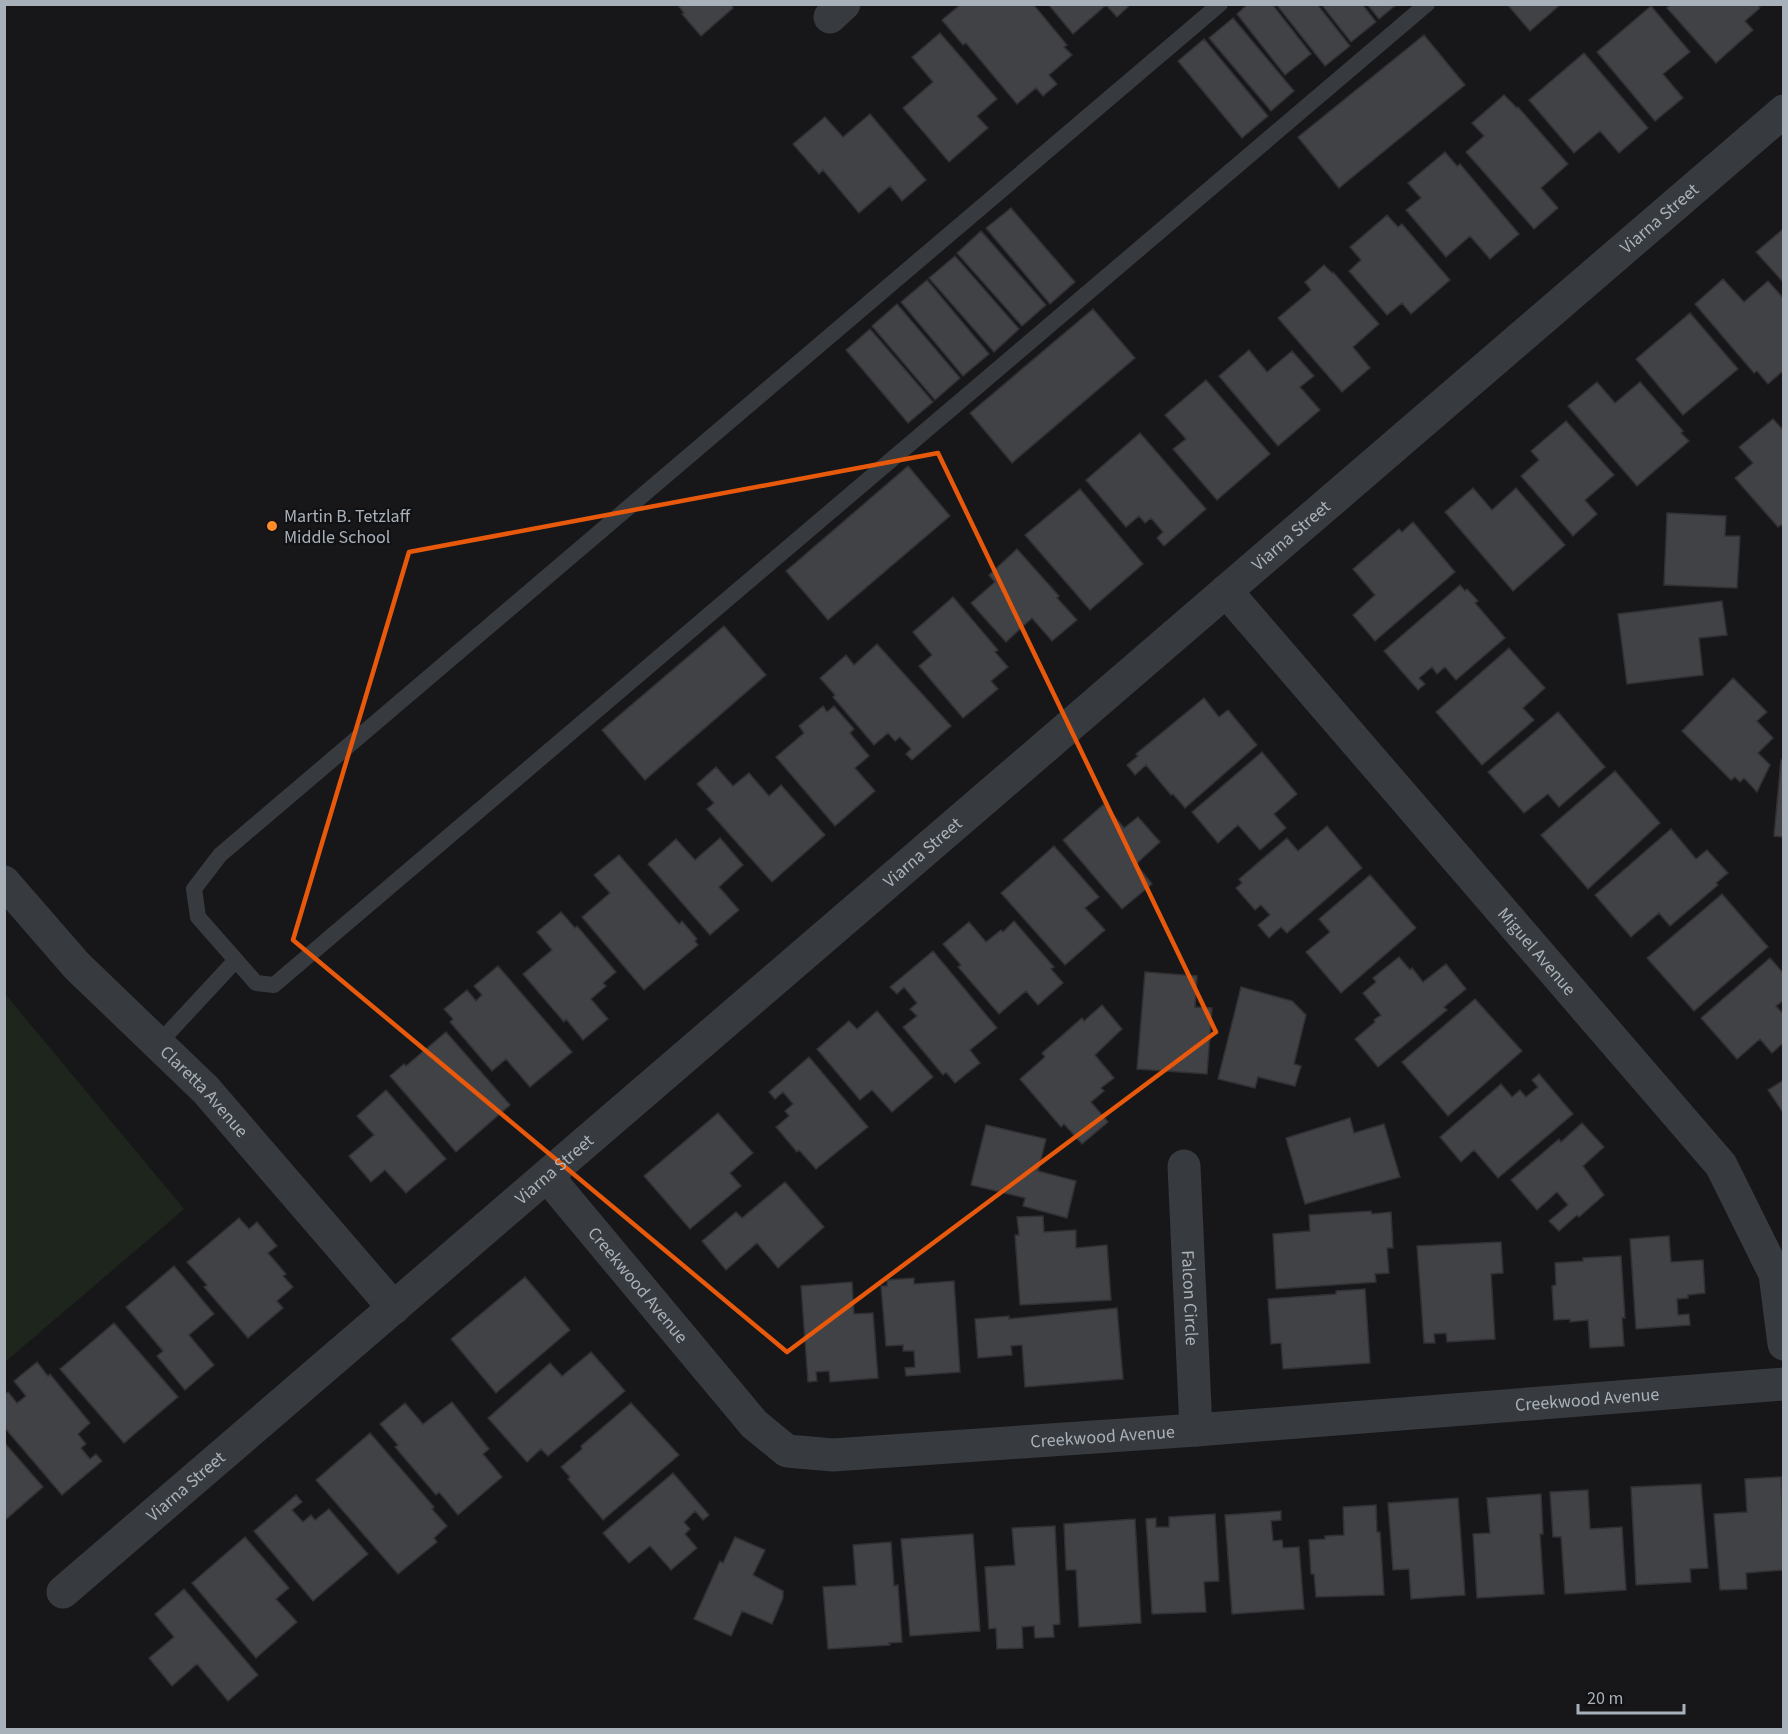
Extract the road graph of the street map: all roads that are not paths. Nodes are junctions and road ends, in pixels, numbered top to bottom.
1 (1220, 4) edge
2 (1427, 4) edge
3 (1784, 111) edge
4 (1226, 591) junction
5 (4, 882) edge
6 (236, 960) junction
7 (158, 1044) junction
8 (1184, 1166) dead end
9 (547, 1176) junction
10 (394, 1308) junction
11 (1784, 1344) edge
12 (1784, 1384) edge
13 (1197, 1430) junction
14 (63, 1592) dead end

1 - 6 lane
2 - 6 lane
3 - 4 street, Viarna Street
4 - 9 street, Viarna Street
4 - 11 street, Miguel Avenue
5 - 7 street, Claretta Avenue
6 - 7 lane
7 - 10 street, Claretta Avenue
8 - 13 street, Falcon Circle
9 - 10 street, Viarna Street
9 - 13 street, Creekwood Avenue
10 - 14 street, Viarna Street
12 - 13 street, Creekwood Avenue

